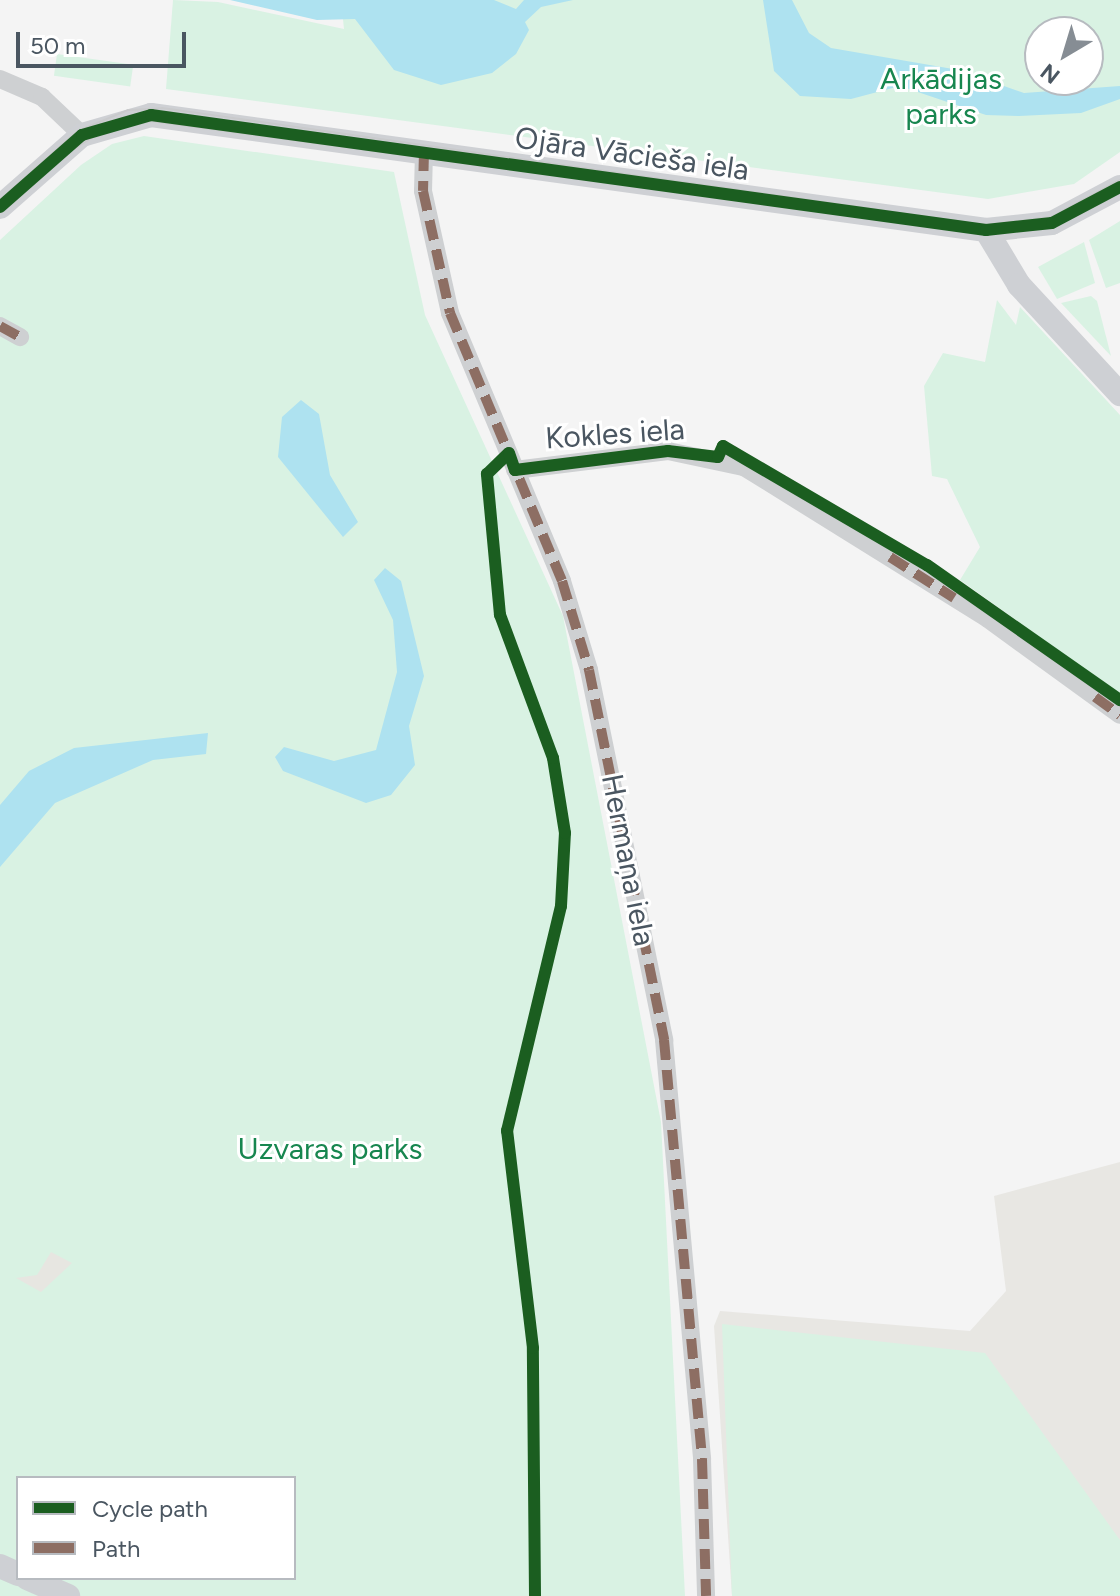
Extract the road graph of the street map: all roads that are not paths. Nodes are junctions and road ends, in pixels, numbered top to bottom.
1 (0, 79) edge
2 (82, 135) junction
3 (424, 151) junction
4 (1120, 187) edge
5 (0, 207) edge
6 (986, 230) junction
7 (0, 326) edge
8 (20, 337) dead end
9 (1120, 394) edge
10 (515, 470) junction
11 (1120, 715) edge
12 (32, 1580) edge
13 (68, 1596) edge
14 (706, 1596) edge

1 - 2 street
2 - 3 street, Ojāra Vācieša iela
2 - 5 street
3 - 6 street, Ojāra Vācieša iela
3 - 10 street, Hermaņa iela
4 - 6 street, Ojāra Vācieša iela
6 - 9 street
7 - 8 street
10 - 11 street, Kokles iela
10 - 14 street, Hermaņa iela
12 - 13 street

